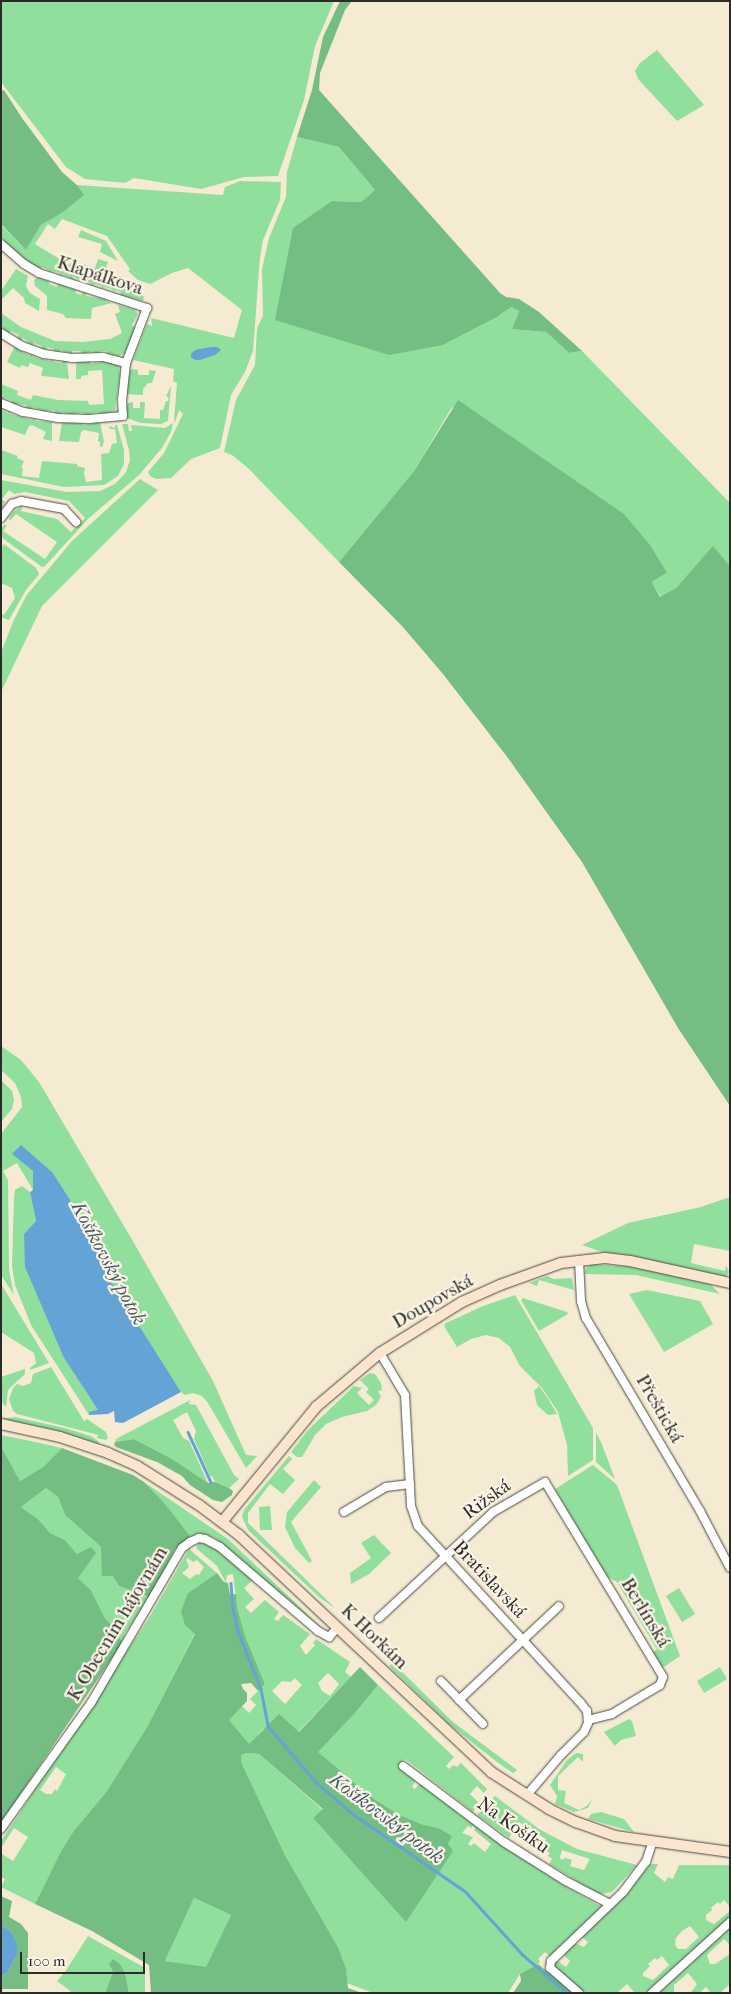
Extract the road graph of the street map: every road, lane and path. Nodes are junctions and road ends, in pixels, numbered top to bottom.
1 (1, 244) edge
2 (1, 333) edge
3 (126, 363) junction
4 (1, 403) edge
5 (1, 518) edge
6 (76, 522) dead end
7 (579, 1260) junction
8 (730, 1284) edge
9 (380, 1353) junction
10 (1, 1424) edge
11 (410, 1484) junction
12 (550, 1490) joint
13 (344, 1512) dead end
14 (222, 1522) junction
15 (445, 1557) junction
16 (730, 1568) edge
17 (559, 1606) dead end
18 (379, 1618) dead end
19 (338, 1627) junction
20 (523, 1640) junction
21 (441, 1681) dead end
22 (459, 1700) junction
23 (588, 1720) junction
24 (482, 1724) dead end
25 (403, 1766) dead end
26 (527, 1795) junction
27 (1, 1829) edge
28 (652, 1843) junction
29 (730, 1852) edge
30 (610, 1904) junction
31 (730, 1922) edge
32 (579, 1993) edge
33 (652, 1993) edge

1 - 3 street, Klapálkova
2 - 3 street
3 - 4 street, Klapálkova
5 - 6 street
7 - 8 main road, Doupovská
7 - 9 main road, Doupovská
7 - 16 street, Přeštická
9 - 11 street, Bratislavská
9 - 14 main road, Doupovská
10 - 14 main road, K Horkám
11 - 13 street
11 - 15 street, Bratislavská
12 - 15 street, Rižská
12 - 23 street, Berlínská
14 - 19 main road, K Horkám
15 - 18 street, Rižská
15 - 20 street, Bratislavská
17 - 20 street
19 - 26 main road, K Horkám
19 - 27 street, K Obecním hájovnám
20 - 22 street
20 - 23 street, Bratislavská
21 - 22 street
22 - 24 street
23 - 26 street
25 - 30 street, Na Košíku
26 - 28 main road, K Horkám
28 - 29 main road, K Horkám
28 - 30 street
30 - 32 street
31 - 33 street

